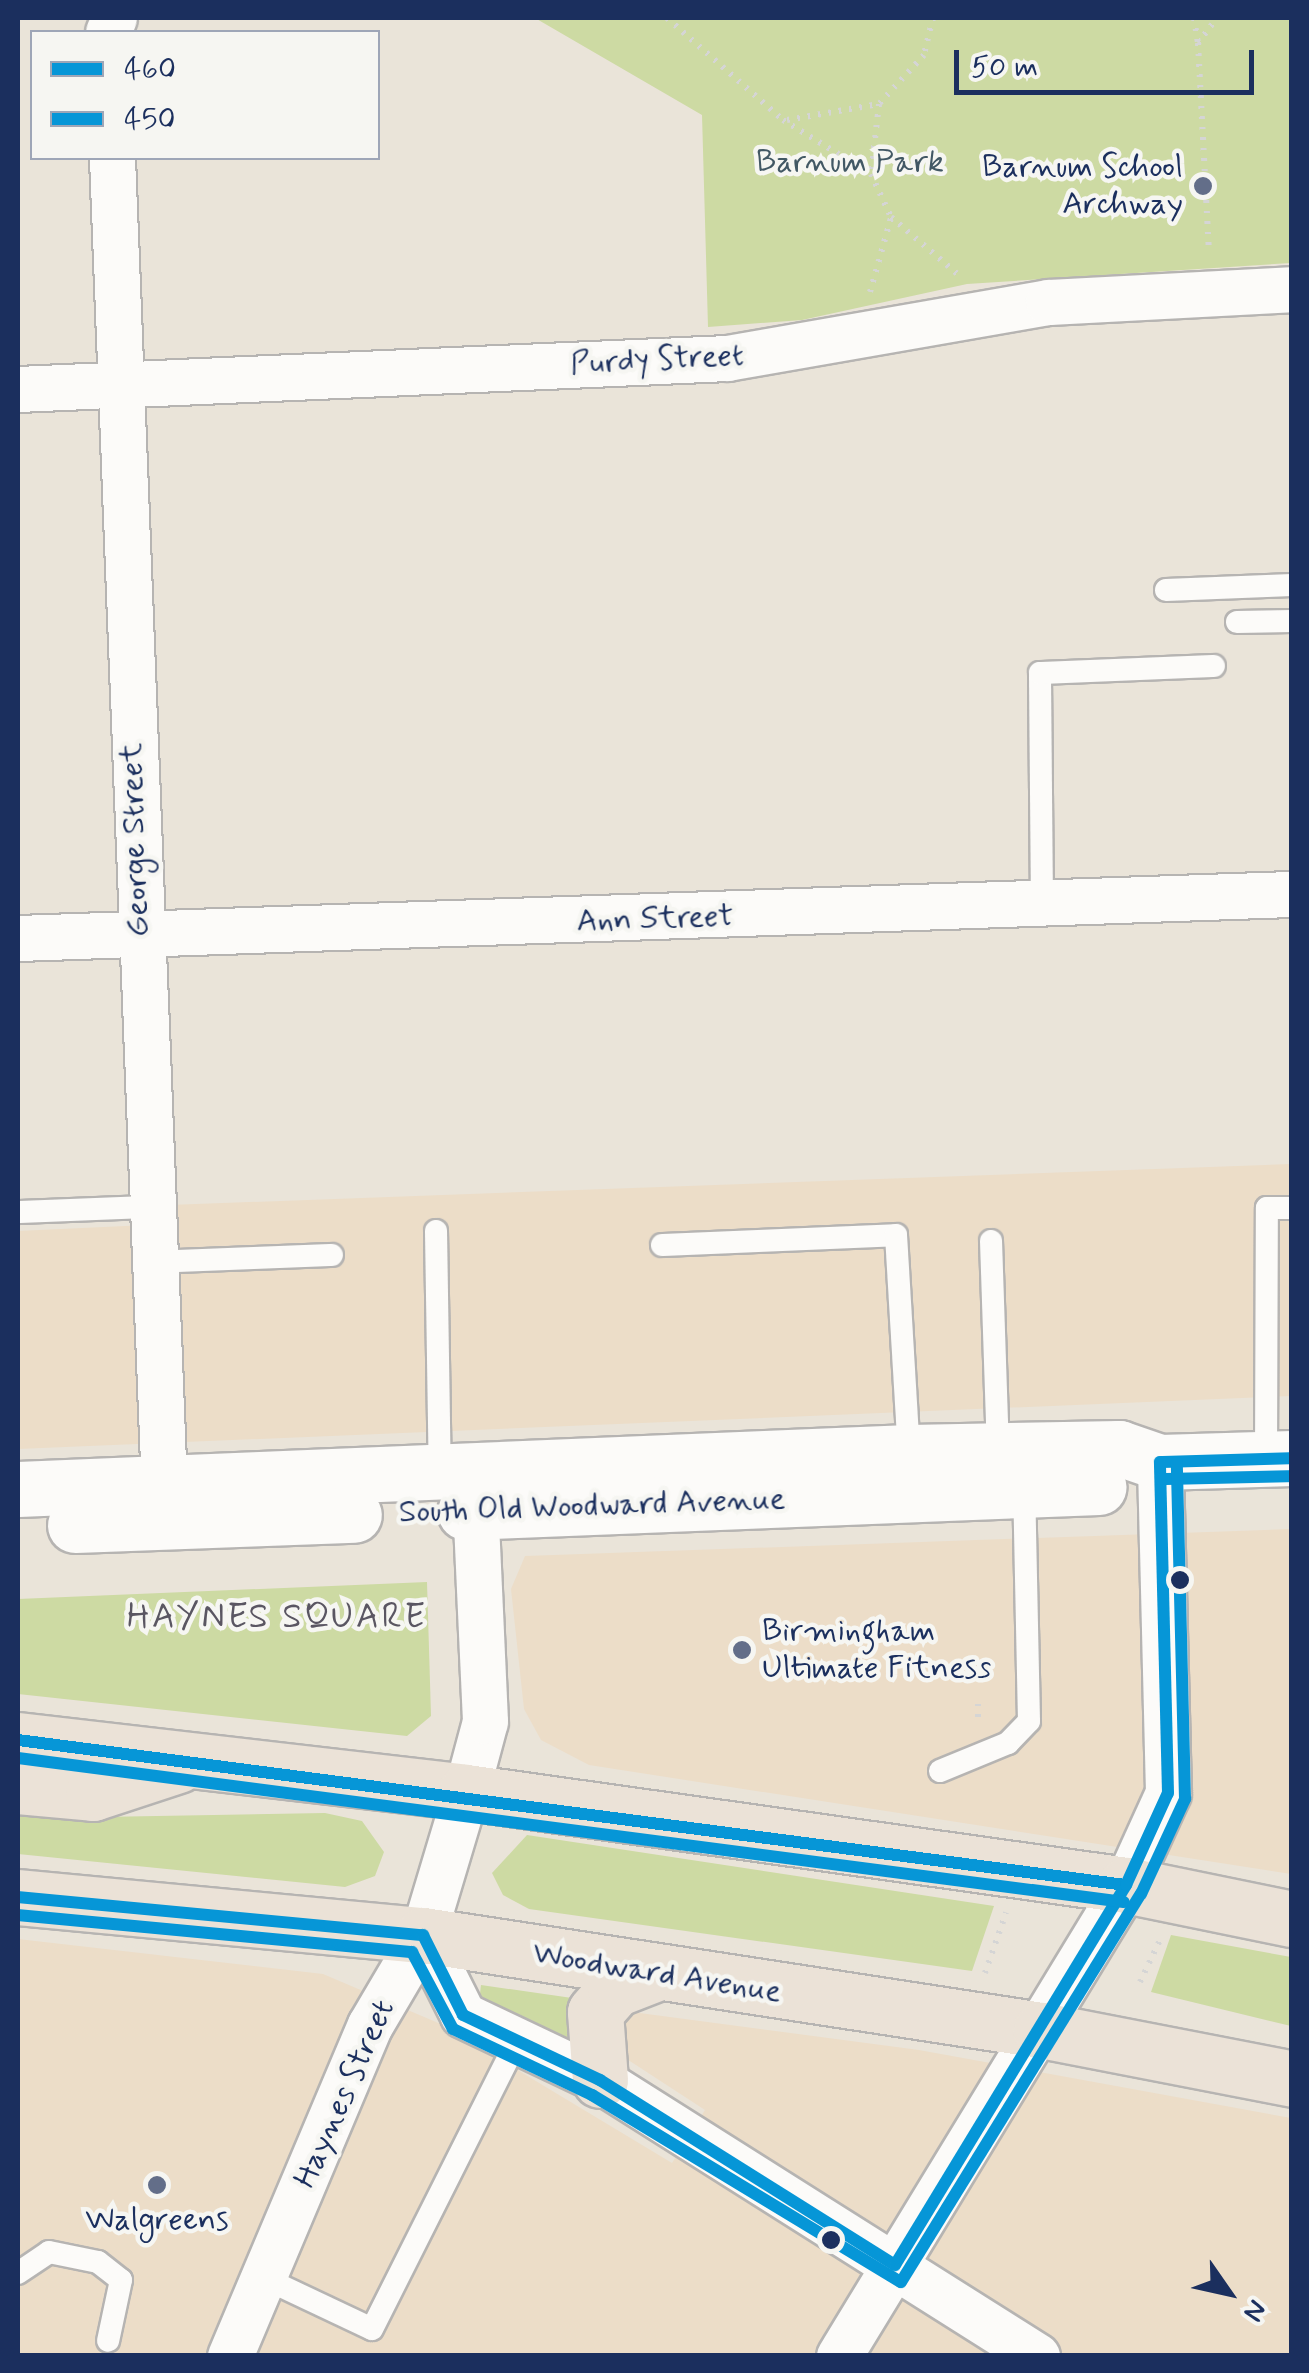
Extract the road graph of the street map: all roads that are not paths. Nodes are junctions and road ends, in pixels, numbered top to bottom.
1 (112, 160) edge
2 (1292, 289) edge
3 (120, 386) junction
4 (18, 389) edge
5 (1292, 585) edge
6 (1166, 590) dead end
7 (1237, 622) dead end
8 (1292, 622) edge
9 (1214, 666) dead end
10 (1292, 894) edge
11 (1042, 906) junction
12 (139, 936) junction
13 (18, 938) edge
14 (148, 1207) junction
15 (1292, 1208) edge
16 (18, 1212) edge
17 (436, 1232) dead end
18 (991, 1242) dead end
19 (662, 1245) dead end
20 (332, 1255) dead end
21 (150, 1262) junction
22 (909, 1452) junction
23 (1279, 1459) edge
24 (1160, 1462) junction
25 (1011, 1469) junction
26 (463, 1487) junction
27 (18, 1489) edge
28 (164, 1502) junction
29 (18, 1527) edge
30 (18, 1740) edge
31 (200, 1758) junction
32 (940, 1771) dead end
33 (18, 1786) edge
34 (466, 1792) junction
35 (1126, 1885) junction
36 (18, 1897) edge
37 (1292, 1919) edge
38 (423, 1935) junction
39 (654, 1974) junction
40 (1041, 2030) junction
41 (514, 2047) junction
42 (1292, 2079) edge
43 (600, 2080) junction
44 (895, 2265) junction
45 (18, 2273) edge
46 (264, 2278) junction
47 (108, 2341) dead end
48 (230, 2356) edge
49 (839, 2356) edge
50 (1037, 2356) edge

1 - 3 street, George Street
2 - 3 street, Purdy Street
3 - 4 street, Purdy Street
3 - 12 street, George Street
5 - 6 lane
7 - 8 lane
9 - 11 lane
10 - 11 street, Ann Street
11 - 12 street, Ann Street
12 - 13 street, Ann Street
12 - 14 street, George Street
14 - 16 lane
14 - 21 street, George Street
15 - 23 lane
17 - 26 lane
18 - 25 lane
19 - 22 lane
20 - 21 lane
21 - 28 street, George Street
22 - 25 street, South Old Woodward Avenue
22 - 26 street, South Old Woodward Avenue
23 - 24 street, South Old Woodward Avenue
24 - 25 street, South Old Woodward Avenue
24 - 35 street
25 - 26 street, South Old Woodward Avenue
25 - 32 lane
26 - 28 street, South Old Woodward Avenue
26 - 34 street, Haynes Street
27 - 28 street, South Old Woodward Avenue
28 - 29 street, South Old Woodward Avenue
30 - 31 main road
31 - 33 main road
31 - 34 main road
34 - 35 main road
34 - 38 street, Haynes Street
35 - 37 main road
35 - 40 street
36 - 38 main road, Woodward Avenue
38 - 39 main road, Woodward Avenue
38 - 41 street
38 - 46 street, Haynes Street
39 - 40 main road, Woodward Avenue
39 - 43 main road
40 - 42 main road, Woodward Avenue
40 - 44 street
41 - 43 street
41 - 46 lane
43 - 44 street
44 - 49 street
44 - 50 street
45 - 47 lane
46 - 48 street, Haynes Street

